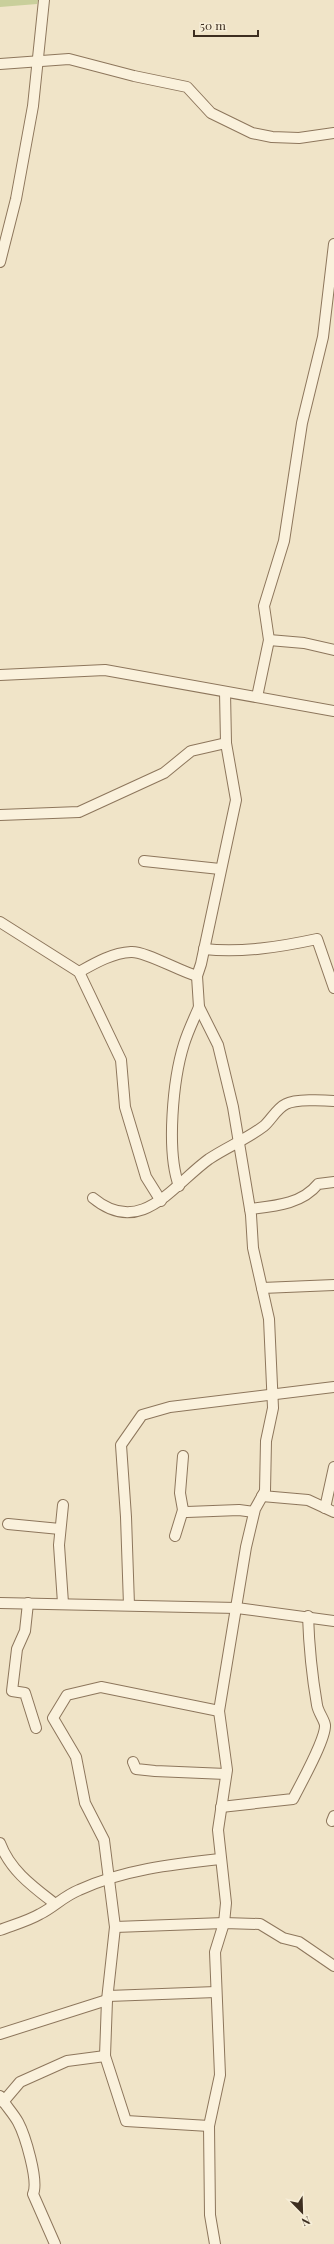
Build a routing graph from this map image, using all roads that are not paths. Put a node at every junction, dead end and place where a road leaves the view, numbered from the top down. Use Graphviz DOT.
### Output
graph roads {
  1 [pos="44,0"];
  2 [pos="38,61"];
  3 [pos="0,64"];
  4 [pos="334,133"];
  5 [pos="334,244"];
  6 [pos="0,262"];
  7 [pos="269,640"];
  8 [pos="334,650"];
  9 [pos="0,675"];
  10 [pos="225,692"];
  11 [pos="257,697"];
  12 [pos="334,711"];
  13 [pos="226,743"];
  14 [pos="0,815"];
  15 [pos="144,861"];
  16 [pos="220,869"];
  17 [pos="0,922"];
  18 [pos="204,949"];
  19 [pos="79,972"];
  20 [pos="197,976"];
  21 [pos="334,988"];
  22 [pos="199,1007"];
  23 [pos="334,1101"];
  24 [pos="240,1141"];
  25 [pos="334,1182"];
  26 [pos="179,1186"];
  27 [pos="93,1198"];
  28 [pos="160,1201"];
  29 [pos="250,1209"];
  30 [pos="334,1285"];
  31 [pos="262,1288"];
  32 [pos="334,1387"];
  33 [pos="272,1394"];
  34 [pos="183,1456"];
  35 [pos="334,1467"];
  36 [pos="262,1496"];
  37 [pos="63,1505"];
  38 [pos="183,1510"];
  39 [pos="329,1510"];
  40 [pos="254,1512"];
  41 [pos="8,1524"];
  42 [pos="60,1529"];
  43 [pos="175,1536"];
  44 [pos="0,1603"];
  45 [pos="28,1603"];
  46 [pos="63,1603"];
  47 [pos="129,1605"];
  48 [pos="236,1608"];
  49 [pos="308,1616"];
  50 [pos="334,1621"];
  51 [pos="219,1711"];
  52 [pos="53,1718"];
  53 [pos="133,1762"];
  54 [pos="226,1774"];
  55 [pos="221,1807"];
  56 [pos="1,1847"];
  57 [pos="220,1859"];
  58 [pos="109,1879"];
  59 [pos="54,1903"];
  60 [pos="224,1923"];
  61 [pos="115,1927"];
  62 [pos="0,1930"];
  63 [pos="334,1966"];
  64 [pos="216,1992"];
  65 [pos="108,1998"];
  66 [pos="0,2034"];
  67 [pos="105,2056"];
  68 [pos="2,2099"];
  69 [pos="209,2126"];
  70 [pos="55,2244"];
  71 [pos="215,2244"];
  1 -- 2 [label="street"];
  2 -- 3 [label="street"];
  2 -- 4 [label="street"];
  2 -- 6 [label="street"];
  5 -- 7 [label="street"];
  7 -- 8 [label="street"];
  7 -- 11 [label="street"];
  9 -- 10 [label="street"];
  10 -- 11 [label="street"];
  10 -- 13 [label="street"];
  11 -- 12 [label="street"];
  13 -- 14 [label="street"];
  13 -- 16 [label="street"];
  15 -- 16 [label="street"];
  16 -- 18 [label="street"];
  17 -- 19 [label="street"];
  18 -- 20 [label="street"];
  18 -- 21 [label="street"];
  19 -- 20 [label="street"];
  19 -- 28 [label="street"];
  20 -- 22 [label="street"];
  22 -- 24 [label="street"];
  22 -- 26 [label="street"];
  23 -- 24 [label="street"];
  24 -- 26 [label="street"];
  24 -- 29 [label="street"];
  25 -- 29 [label="street"];
  26 -- 28 [label="street"];
  27 -- 28 [label="street"];
  29 -- 31 [label="street"];
  30 -- 31 [label="street"];
  31 -- 33 [label="street"];
  32 -- 33 [label="street"];
  33 -- 36 [label="street"];
  33 -- 47 [label="street"];
  34 -- 38 [label="street"];
  35 -- 39 [label="street"];
  36 -- 39 [label="street"];
  36 -- 40 [label="street"];
  37 -- 42 [label="street"];
  38 -- 40 [label="street"];
  38 -- 43 [label="street"];
  40 -- 48 [label="street"];
  41 -- 42 [label="street"];
  42 -- 46 [label="street"];
  44 -- 45 [label="street"];
  45 -- 46 [label="street"];
  45 -- 52 [label="street"];
  46 -- 47 [label="street"];
  47 -- 48 [label="street"];
  48 -- 49 [label="street"];
  48 -- 51 [label="street"];
  49 -- 50 [label="street"];
  49 -- 55 [label="street"];
  51 -- 52 [label="street"];
  51 -- 54 [label="street"];
  52 -- 58 [label="street"];
  53 -- 54 [label="street"];
  54 -- 55 [label="street"];
  55 -- 57 [label="street"];
  56 -- 59 [label="street"];
  57 -- 58 [label="street"];
  57 -- 60 [label="street"];
  58 -- 59 [label="street"];
  58 -- 61 [label="street"];
  59 -- 62 [label="street"];
  60 -- 61 [label="street"];
  60 -- 63 [label="street"];
  60 -- 64 [label="street"];
  61 -- 65 [label="street"];
  64 -- 65 [label="street"];
  64 -- 69 [label="street"];
  65 -- 66 [label="street"];
  65 -- 67 [label="street"];
  67 -- 68 [label="street"];
  67 -- 69 [label="street"];
  68 -- 70 [label="street"];
  69 -- 71 [label="street"];
}
